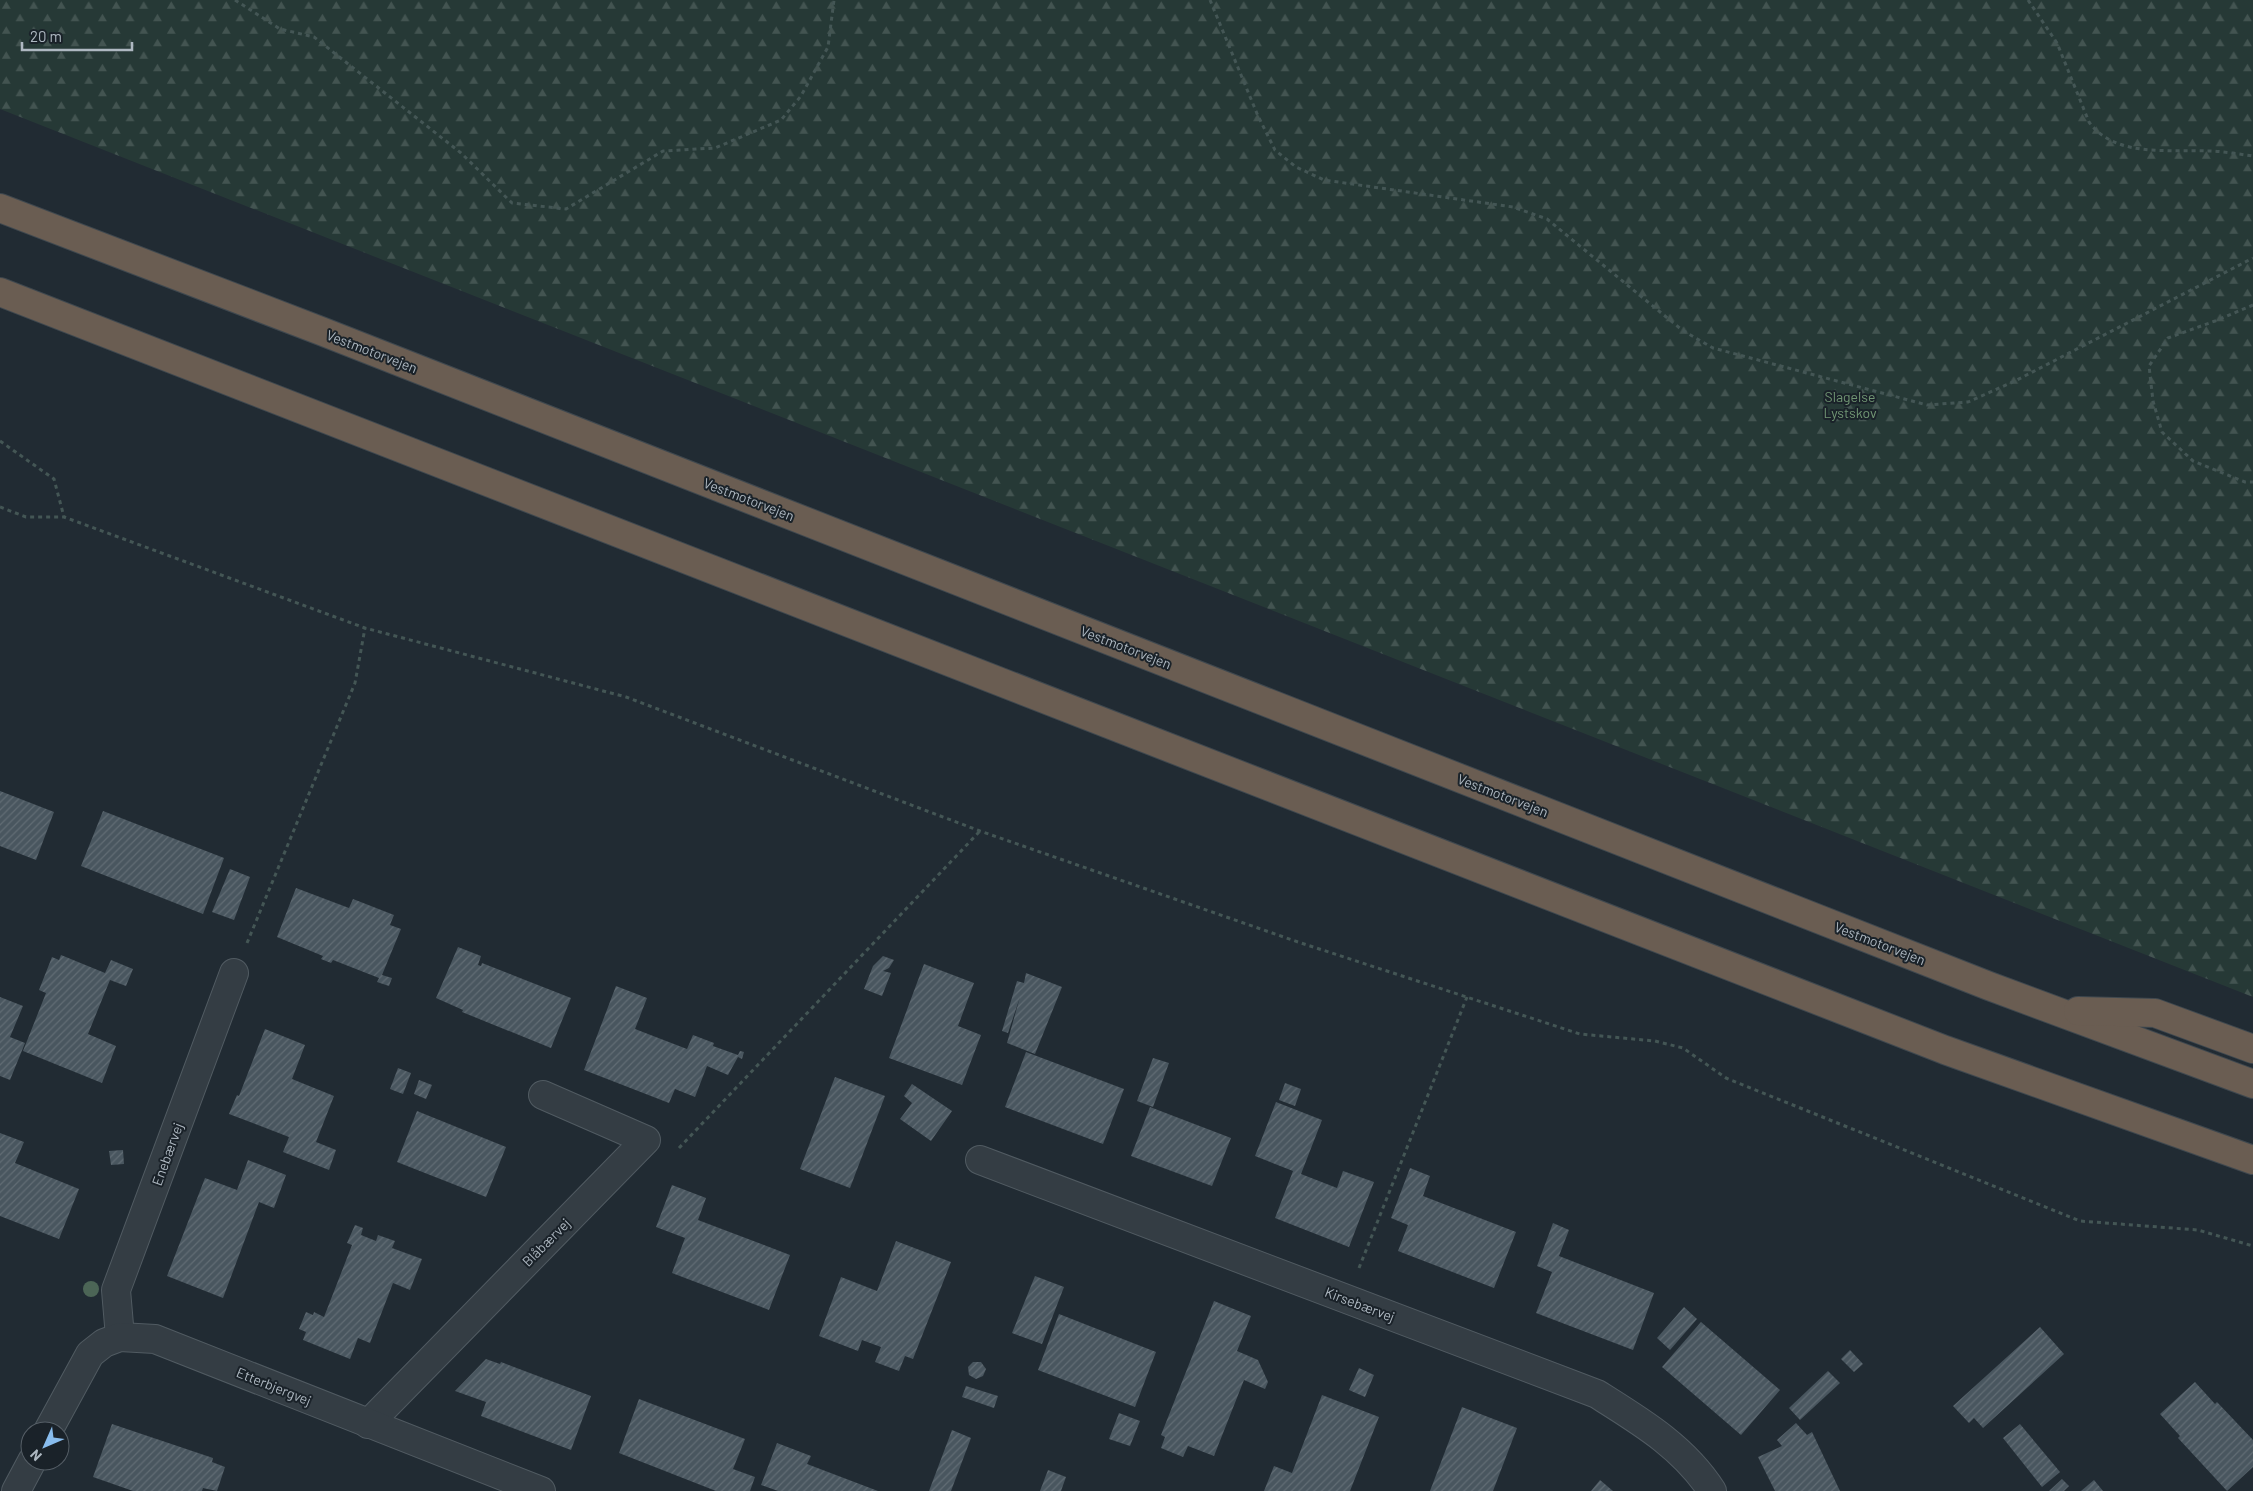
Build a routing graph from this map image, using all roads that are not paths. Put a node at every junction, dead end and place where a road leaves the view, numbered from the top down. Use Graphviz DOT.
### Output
graph roads {
  1 [pos="0,208"];
  2 [pos="0,292"];
  3 [pos="234,973"];
  4 [pos="2058,1010"];
  5 [pos="2253,1048"];
  6 [pos="2253,1084"];
  7 [pos="543,1095"];
  8 [pos="980,1160"];
  9 [pos="2253,1160"];
  10 [pos="120,1337"];
  11 [pos="53,1421"];
  12 [pos="368,1424"];
  13 [pos="27,1471"];
  14 [pos="16,1491"];
  15 [pos="541,1491"];
  16 [pos="1712,1491"];
  1 -- 4 [label="highway, Vestmotorvejen"];
  2 -- 9 [label="highway"];
  3 -- 10 [label="street, Enebærvej"];
  4 -- 5 [label="highway"];
  4 -- 6 [label="highway, Vestmotorvejen"];
  7 -- 12 [label="street, Blåbærvej"];
  8 -- 16 [label="street, Kirsebærvej"];
  10 -- 11 [label="street, Etterbjergvej"];
  10 -- 12 [label="street, Etterbjergvej"];
  12 -- 15 [label="street, Etterbjergvej"];
  13 -- 14 [label="street"];
}
